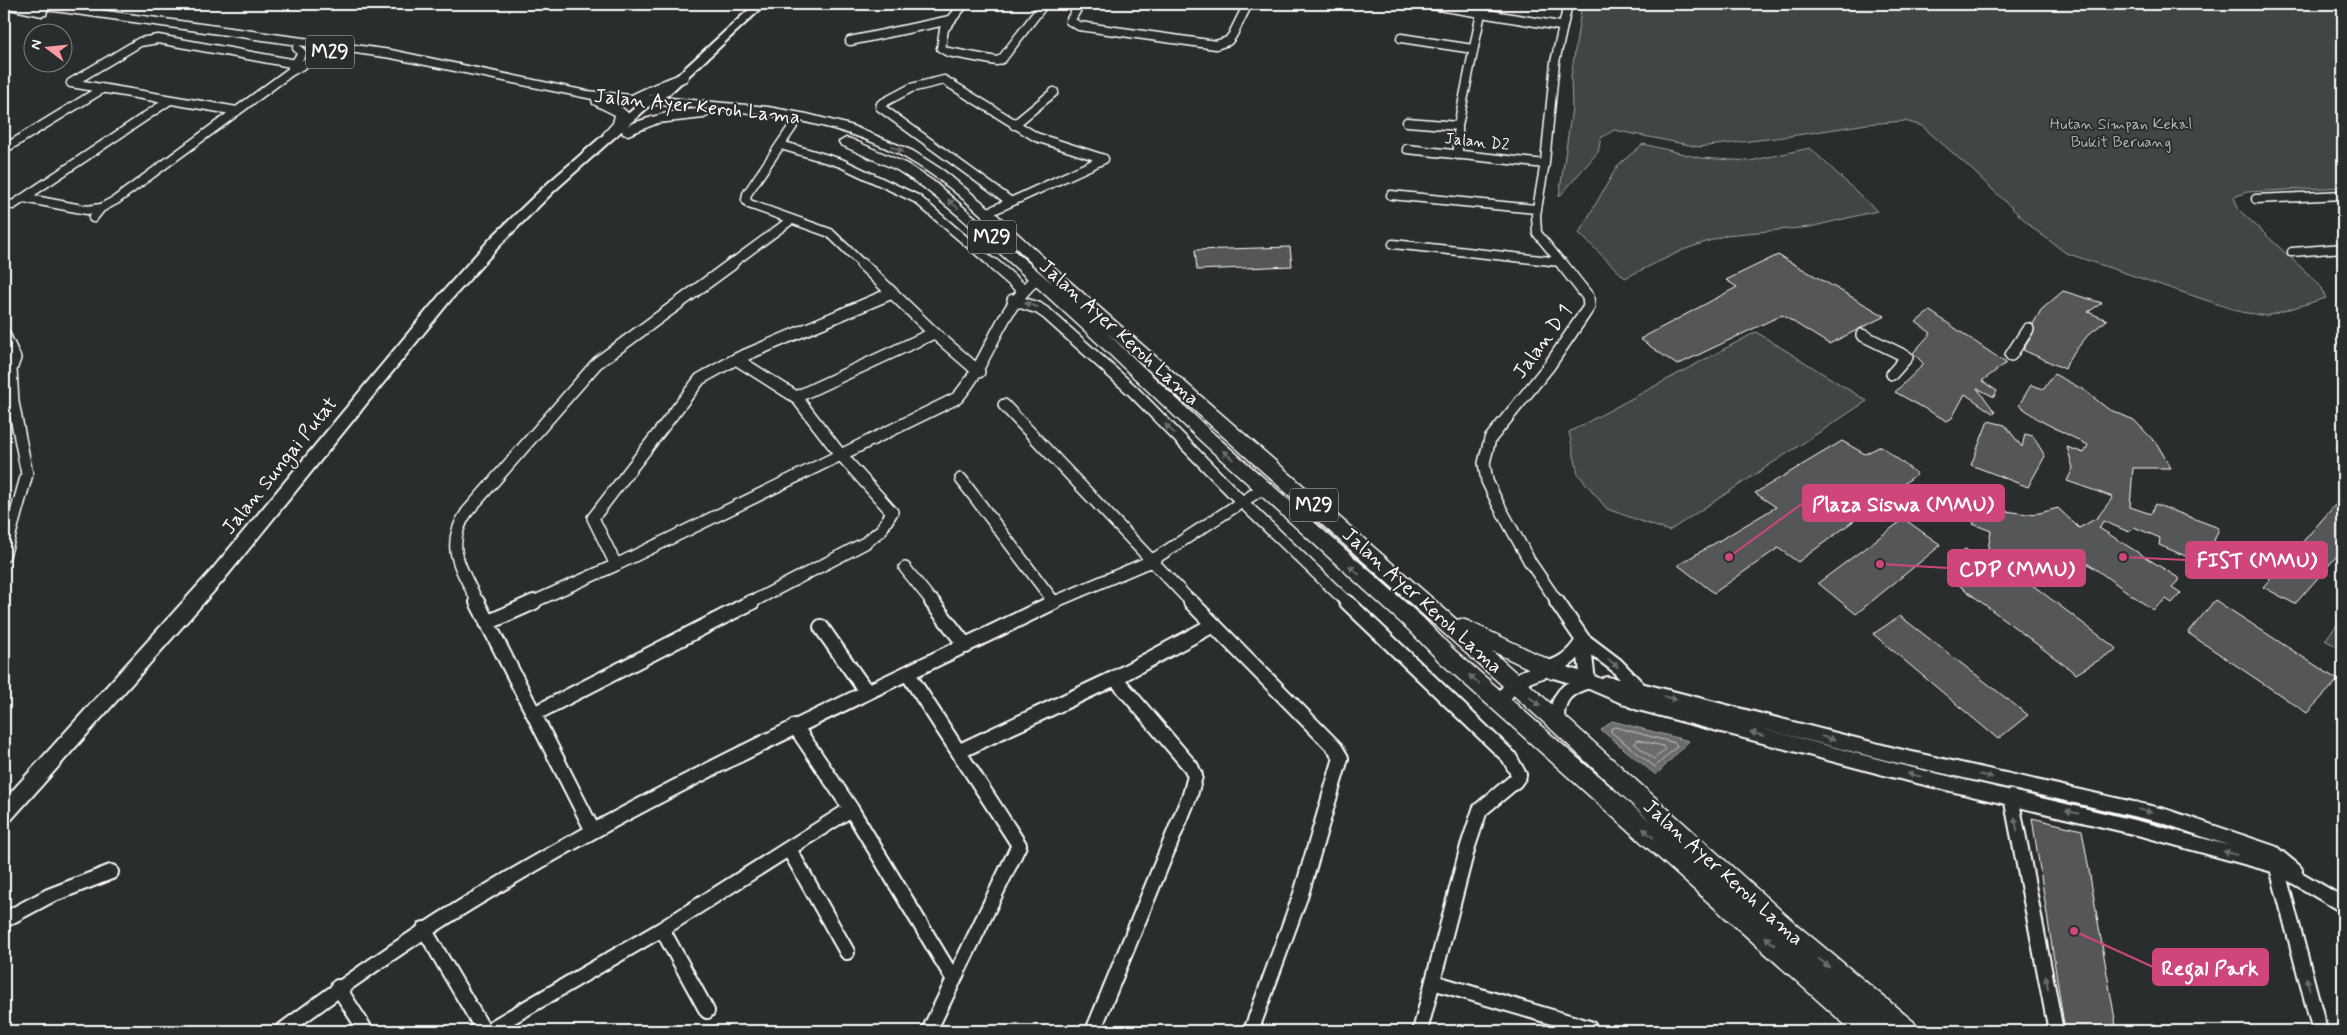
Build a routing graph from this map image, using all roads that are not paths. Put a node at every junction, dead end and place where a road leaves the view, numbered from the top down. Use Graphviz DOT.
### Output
graph roads {
  1 [pos="4,4"];
  2 [pos="30,4"];
  3 [pos="761,4"];
  4 [pos="964,4"];
  5 [pos="1044,4"];
  6 [pos="1080,4"];
  7 [pos="1248,4"];
  8 [pos="1426,4"];
  9 [pos="1568,4"];
  10 [pos="1481,13"];
  11 [pos="950,20"];
  12 [pos="1560,26"];
  13 [pos="1401,38"];
  14 [pos="850,41"];
  15 [pos="297,48"];
  16 [pos="1473,49"];
  17 [pos="332,52"];
  18 [pos="299,64"];
  19 [pos="683,76"];
  20 [pos="102,89"];
  21 [pos="1054,92"];
  22 [pos="601,99"];
  23 [pos="170,100"];
  24 [pos="655,102"];
  25 [pos="706,109"];
  26 [pos="237,110"];
  27 [pos="1407,122"];
  28 [pos="1014,125"];
  29 [pos="793,126"];
  30 [pos="1458,126"];
  31 [pos="628,131"];
  32 [pos="610,134"];
  33 [pos="781,145"];
  34 [pos="4,149"];
  35 [pos="1407,149"];
  36 [pos="594,150"];
  37 [pos="1458,154"];
  38 [pos="1545,164"];
  39 [pos="1056,182"];
  40 [pos="1065,188"];
  41 [pos="1391,195"];
  42 [pos="2343,195"];
  43 [pos="24,198"];
  44 [pos="2256,199"];
  45 [pos="1011,202"];
  46 [pos="4,203"];
  47 [pos="101,208"];
  48 [pos="1535,209"];
  49 [pos="986,213"];
  50 [pos="93,218"];
  51 [pos="791,220"];
  52 [pos="1393,244"];
  53 [pos="2343,248"];
  54 [pos="2292,252"];
  55 [pos="1560,262"];
  56 [pos="1036,279"];
  57 [pos="1022,288"];
  58 [pos="892,294"];
  59 [pos="1013,300"];
  60 [pos="2028,328"];
  61 [pos="934,333"];
  62 [pos="4,334"];
  63 [pos="1862,335"];
  64 [pos="2011,355"];
  65 [pos="736,359"];
  66 [pos="979,372"];
  67 [pos="1892,374"];
  68 [pos="796,397"];
  69 [pos="1004,405"];
  70 [pos="1234,436"];
  71 [pos="840,454"];
  72 [pos="960,479"];
  73 [pos="1265,487"];
  74 [pos="1241,501"];
  75 [pos="1336,524"];
  76 [pos="4,556"];
  77 [pos="1151,561"];
  78 [pos="616,565"];
  79 [pos="905,568"];
  80 [pos="1054,602"];
  81 [pos="1441,618"];
  82 [pos="487,623"];
  83 [pos="1213,625"];
  84 [pos="821,627"];
  85 [pos="1584,640"];
  86 [pos="966,646"];
  87 [pos="1551,670"];
  88 [pos="908,674"];
  89 [pos="1115,678"];
  90 [pos="1512,682"];
  91 [pos="1588,682"];
  92 [pos="1640,690"];
  93 [pos="866,691"];
  94 [pos="1507,708"];
  95 [pos="534,714"];
  96 [pos="1557,720"];
  97 [pos="795,726"];
  98 [pos="960,751"];
  99 [pos="2011,797"];
  100 [pos="851,809"];
  101 [pos="4,814"];
  102 [pos="593,831"];
  103 [pos="789,849"];
  104 [pos="2275,859"];
  105 [pos="111,872"];
  106 [pos="2343,905"];
  107 [pos="4,920"];
  108 [pos="424,929"];
  109 [pos="662,930"];
  110 [pos="847,952"];
  111 [pos="954,980"];
  112 [pos="1433,982"];
  113 [pos="338,987"];
  114 [pos="707,1011"];
  115 [pos="1589,1028"];
  116 [pos="282,1031"];
  117 [pos="366,1031"];
  118 [pos="486,1031"];
  119 [pos="929,1031"];
  120 [pos="1093,1031"];
  121 [pos="1251,1031"];
  122 [pos="1420,1031"];
  123 [pos="1872,1031"];
  124 [pos="1905,1031"];
  125 [pos="2056,1031"];
  126 [pos="2320,1031"];
  1 -- 15 [label="main road, Jalan Ayer Keroh Lama / M29"];
  2 -- 22 [label="main road, Jalan Ayer Keroh Lama / M29"];
  3 -- 19 [label="main road"];
  4 -- 11 [label="street"];
  5 -- 11 [label="street"];
  6 -- 7 [label="street"];
  8 -- 10 [label="street"];
  9 -- 12 [label="street, Jalan D 1"];
  10 -- 12 [label="street"];
  10 -- 16 [label="street"];
  11 -- 14 [label="street"];
  12 -- 38 [label="street, Jalan D 1"];
  13 -- 16 [label="street"];
  15 -- 17 [label="main road, Jalan Ayer Keroh Lama / M29"];
  15 -- 18 [label="street"];
  16 -- 30 [label="street"];
  17 -- 18 [label="street"];
  17 -- 22 [label="main road, Jalan Ayer Keroh Lama / M29"];
  18 -- 20 [label="street"];
  18 -- 26 [label="street"];
  19 -- 22 [label="main road"];
  19 -- 24 [label="main road"];
  19 -- 25 [label="main road"];
  20 -- 23 [label="street"];
  20 -- 34 [label="street"];
  21 -- 28 [label="street"];
  22 -- 24 [label="main road, Jalan Ayer Keroh Lama / M29"];
  22 -- 32 [label="main road"];
  23 -- 26 [label="street"];
  23 -- 43 [label="street"];
  24 -- 25 [label="main road, Jalan Ayer Keroh Lama / M29"];
  24 -- 31 [label="main road, Jalan Sungai Putat"];
  24 -- 32 [label="main road, Jalan Sungai Putat"];
  25 -- 29 [label="main road, Jalan Ayer Keroh Lama / M29"];
  25 -- 31 [label="main road"];
  25 -- 49 [label="main road, Jalan Ayer Keroh Lama / M29, one-way"];
  26 -- 47 [label="street"];
  27 -- 30 [label="street"];
  28 -- 39 [label="street"];
  28 -- 45 [label="street"];
  29 -- 33 [label="street"];
  56 -- 29 [label="main road, Jalan Ayer Keroh Lama / M29, one-way"];
  30 -- 37 [label="street"];
  31 -- 36 [label="main road, Jalan Sungai Putat"];
  32 -- 36 [label="main road, Jalan Sungai Putat"];
  33 -- 51 [label="street"];
  33 -- 57 [label="street"];
  35 -- 37 [label="street, Jalan D2"];
  36 -- 101 [label="main road, Jalan Sungai Putat"];
  37 -- 38 [label="street, Jalan D2"];
  38 -- 48 [label="street, Jalan D 1"];
  39 -- 40 [label="street"];
  39 -- 45 [label="street"];
  41 -- 48 [label="street"];
  42 -- 44 [label="street"];
  43 -- 46 [label="street"];
  43 -- 47 [label="street"];
  45 -- 49 [label="street"];
  47 -- 50 [label="street"];
  48 -- 55 [label="street, Jalan D 1"];
  49 -- 70 [label="main road, Jalan Ayer Keroh Lama / M29"];
  51 -- 58 [label="street"];
  51 -- 82 [label="street"];
  52 -- 55 [label="street"];
  53 -- 54 [label="street"];
  55 -- 85 [label="street, Jalan D 1"];
  56 -- 57 [label="street"];
  73 -- 56 [label="main road, Jalan Ayer Keroh Lama / M29, one-way"];
  57 -- 59 [label="street"];
  58 -- 61 [label="street"];
  58 -- 65 [label="street"];
  59 -- 66 [label="street"];
  74 -- 59 [label="street, one-way"];
  60 -- 64 [label="street"];
  61 -- 66 [label="street"];
  61 -- 68 [label="street"];
  62 -- 76 [label="street"];
  63 -- 67 [label="street"];
  65 -- 68 [label="street"];
  65 -- 78 [label="street"];
  66 -- 71 [label="street"];
  68 -- 71 [label="street"];
  69 -- 77 [label="street"];
  70 -- 73 [label="main road"];
  70 -- 75 [label="main road, Jalan Ayer Keroh Lama / M29"];
  71 -- 78 [label="street"];
  71 -- 95 [label="street"];
  72 -- 80 [label="street"];
  73 -- 74 [label="street"];
  73 -- 75 [label="main road"];
  94 -- 73 [label="main road, Jalan Ayer Keroh Lama / M29, one-way"];
  74 -- 77 [label="street"];
  74 -- 112 [label="street"];
  75 -- 81 [label="main road, Jalan Ayer Keroh Lama / M29"];
  77 -- 80 [label="street"];
  77 -- 83 [label="street"];
  78 -- 82 [label="street"];
  79 -- 86 [label="street"];
  80 -- 86 [label="street"];
  81 -- 87 [label="main road"];
  81 -- 90 [label="main road, Jalan Ayer Keroh Lama / M29"];
  82 -- 95 [label="street"];
  83 -- 89 [label="street"];
  83 -- 121 [label="street"];
  84 -- 93 [label="street"];
  85 -- 87 [label="street"];
  85 -- 91 [label="street, Jalan D 1"];
  85 -- 92 [label="street, one-way"];
  86 -- 88 [label="street"];
  87 -- 90 [label="street"];
  87 -- 91 [label="street"];
  88 -- 93 [label="street"];
  88 -- 98 [label="street"];
  89 -- 98 [label="street"];
  89 -- 120 [label="street"];
  90 -- 94 [label="street"];
  90 -- 96 [label="main road, Jalan Ayer Keroh Lama / M29, one-way"];
  91 -- 92 [label="street"];
  91 -- 96 [label="street"];
  99 -- 91 [label="street, one-way"];
  92 -- 104 [label="street, one-way"];
  93 -- 97 [label="street"];
  123 -- 94 [label="main road, Jalan Ayer Keroh Lama / M29, one-way"];
  95 -- 102 [label="street"];
  96 -- 124 [label="main road, Jalan Ayer Keroh Lama / M29, one-way"];
  97 -- 100 [label="street"];
  97 -- 102 [label="street"];
  98 -- 111 [label="street"];
  104 -- 99 [label="street, one-way"];
  125 -- 99 [label="street, one-way"];
  100 -- 103 [label="street"];
  100 -- 111 [label="street"];
  102 -- 108 [label="street"];
  103 -- 109 [label="street"];
  103 -- 110 [label="street"];
  104 -- 106 [label="street"];
  126 -- 104 [label="street, one-way"];
  105 -- 107 [label="street"];
  108 -- 113 [label="street"];
  108 -- 118 [label="street"];
  109 -- 114 [label="street"];
  109 -- 118 [label="street"];
  111 -- 119 [label="street"];
  112 -- 115 [label="street"];
  112 -- 122 [label="street"];
  113 -- 116 [label="street"];
  113 -- 117 [label="street"];
}
